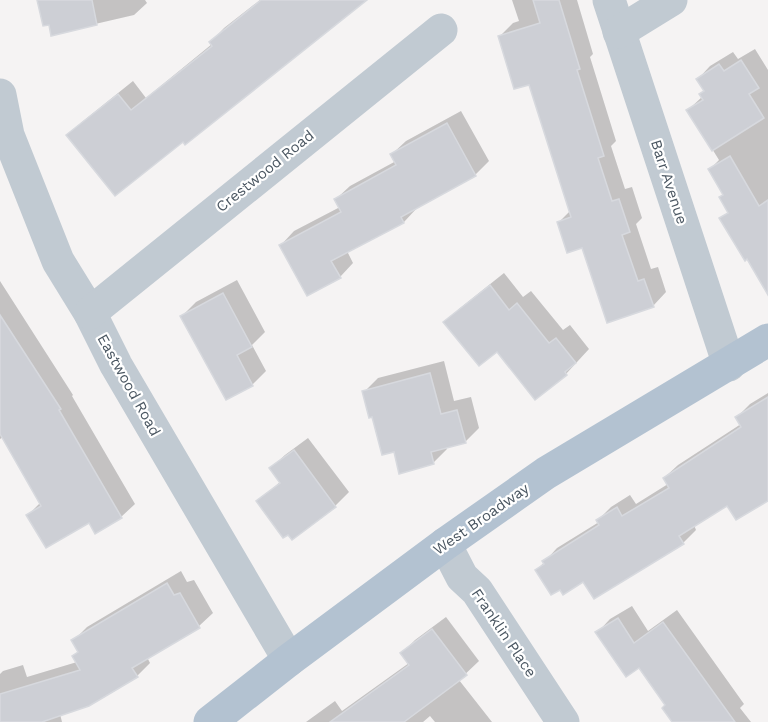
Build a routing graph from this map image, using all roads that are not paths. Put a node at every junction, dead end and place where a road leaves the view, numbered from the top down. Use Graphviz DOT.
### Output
graph roads {
  1 [pos="609,0"];
  2 [pos="671,0"];
  3 [pos="441,30"];
  4 [pos="619,32"];
  5 [pos="0,95"];
  6 [pos="90,313"];
  7 [pos="768,340"];
  8 [pos="729,365"];
  9 [pos="445,544"];
  10 [pos="289,660"];
  11 [pos="210,722"];
  12 [pos="563,722"];
  1 -- 4 [label="street, Barr Avenue"];
  2 -- 4 [label="street"];
  3 -- 6 [label="street, Crestwood Road"];
  4 -- 8 [label="street, Barr Avenue"];
  5 -- 6 [label="street, Eastwood Road"];
  6 -- 10 [label="street, Eastwood Road"];
  7 -- 8 [label="main road, West Broadway"];
  8 -- 9 [label="main road, West Broadway"];
  9 -- 10 [label="main road, West Broadway"];
  9 -- 12 [label="street, Franklin Place"];
  10 -- 11 [label="main road, West Broadway"];
}
